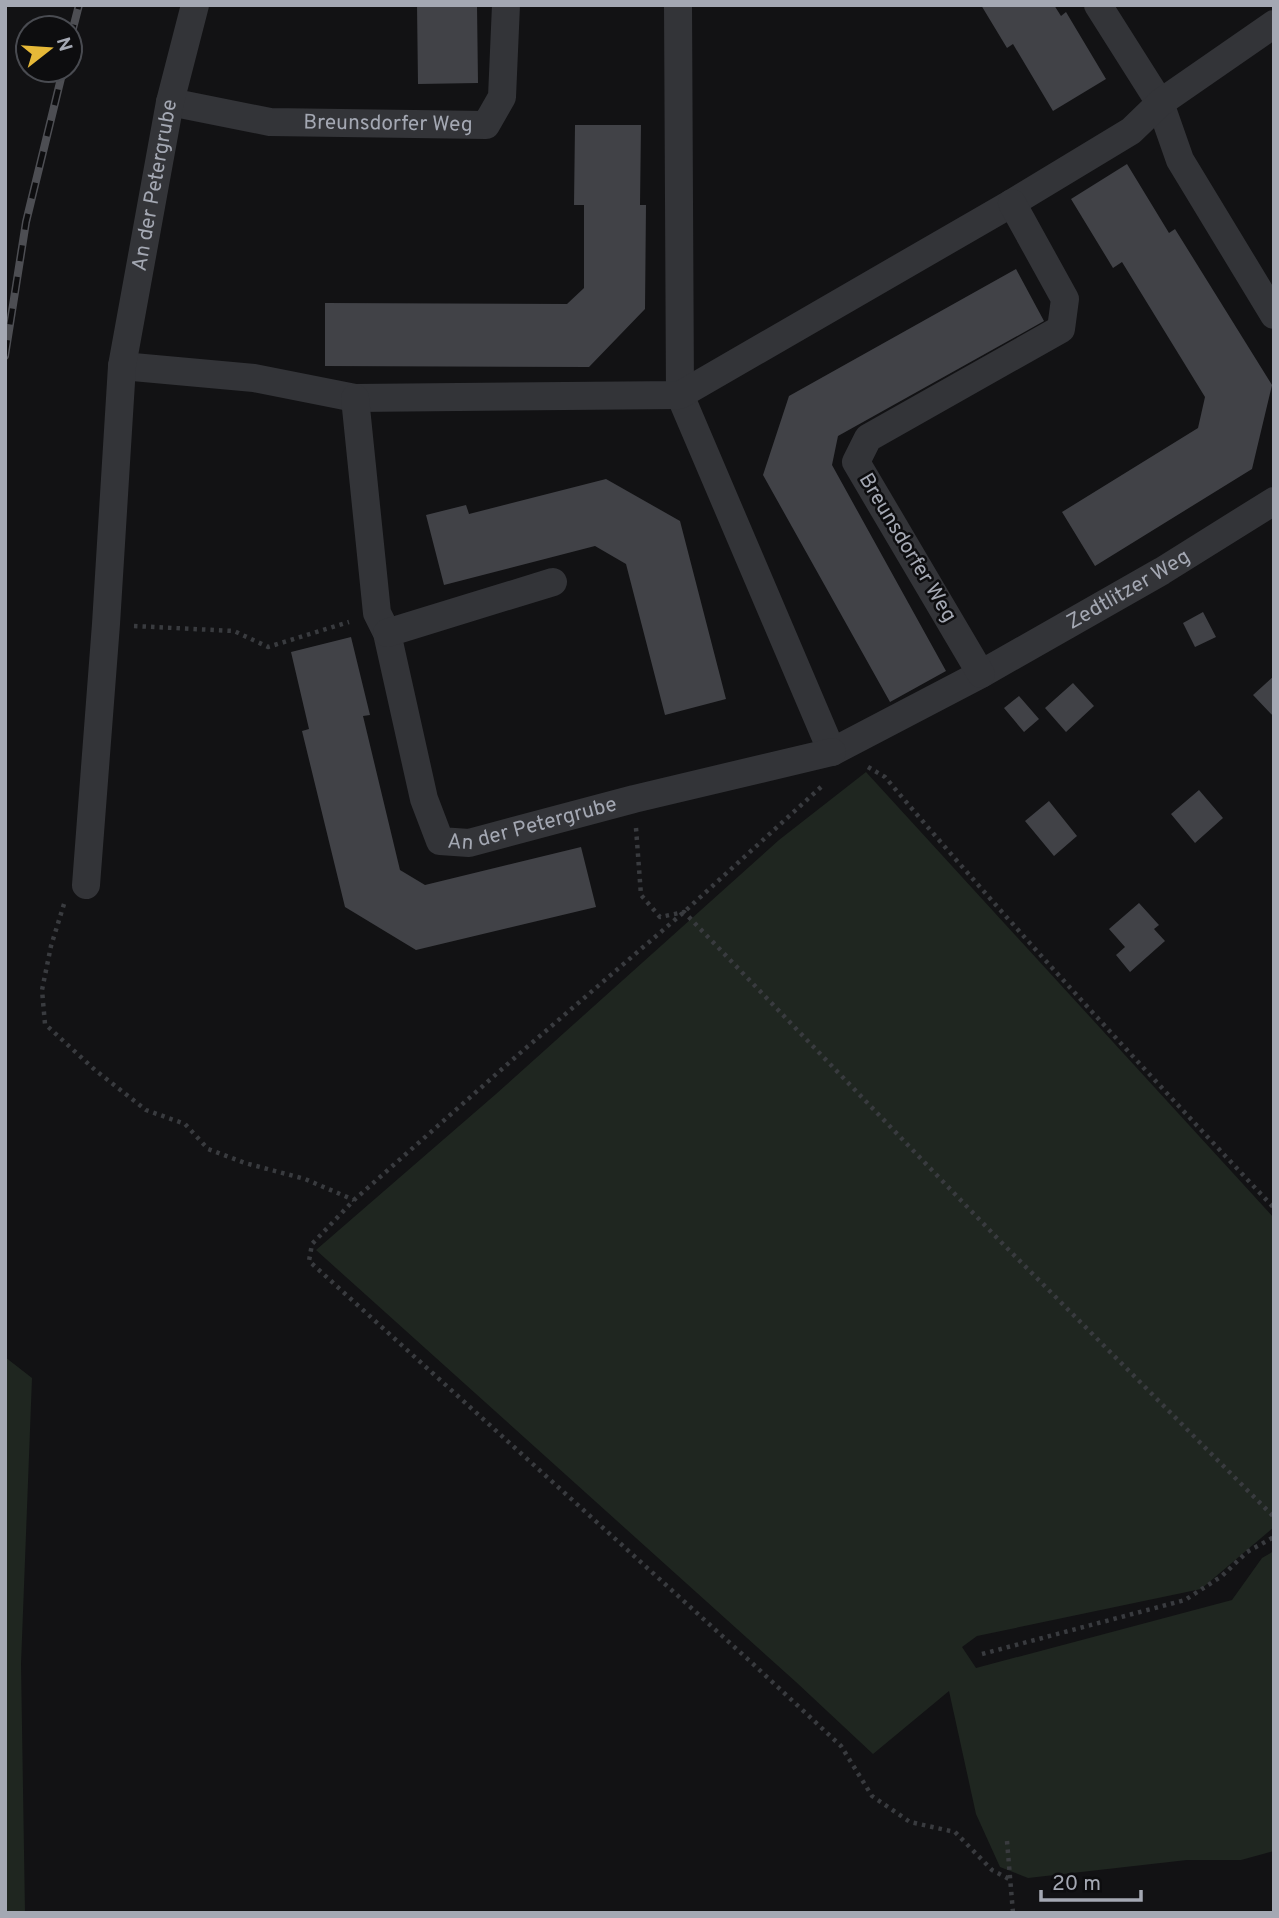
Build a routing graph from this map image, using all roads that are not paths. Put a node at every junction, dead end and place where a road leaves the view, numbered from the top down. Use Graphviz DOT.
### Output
graph roads {
  1 [pos="195,5"];
  2 [pos="506,5"];
  3 [pos="678,5"];
  4 [pos="1098,5"];
  5 [pos="1274,24"];
  6 [pos="170,102"];
  7 [pos="1160,103"];
  8 [pos="1012,203"];
  9 [pos="1274,315"];
  10 [pos="122,366"];
  11 [pos="680,395"];
  12 [pos="355,398"];
  13 [pos="1274,501"];
  14 [pos="553,582"];
  15 [pos="382,623"];
  16 [pos="981,674"];
  17 [pos="840,747"];
  18 [pos="86,885"];
  1 -- 6 [label="street, An der Petergrube"];
  2 -- 6 [label="street, Breunsdorfer Weg"];
  3 -- 11 [label="street"];
  4 -- 7 [label="street"];
  5 -- 7 [label="street"];
  6 -- 10 [label="street, An der Petergrube"];
  7 -- 8 [label="street"];
  7 -- 9 [label="street"];
  8 -- 11 [label="street"];
  8 -- 16 [label="street, Breunsdorfer Weg"];
  10 -- 12 [label="street"];
  10 -- 18 [label="street, An der Petergrube"];
  11 -- 12 [label="street"];
  11 -- 17 [label="street"];
  12 -- 15 [label="street, An der Petergrube"];
  13 -- 16 [label="street, Zedtlitzer Weg"];
  14 -- 15 [label="street"];
  15 -- 17 [label="street, An der Petergrube"];
  16 -- 17 [label="street"];
}
